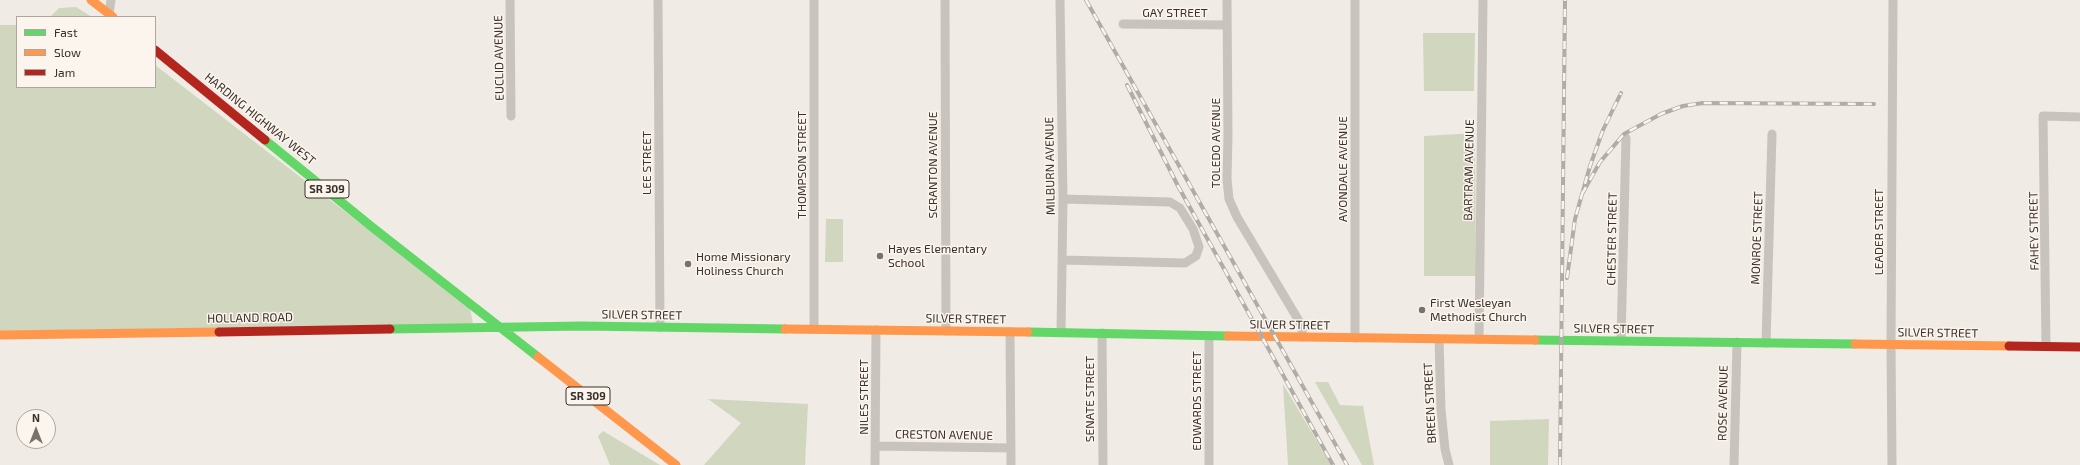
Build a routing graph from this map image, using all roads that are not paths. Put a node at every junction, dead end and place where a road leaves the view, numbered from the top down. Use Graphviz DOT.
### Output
graph roads {
  1 [pos="91,0"];
  2 [pos="111,0"];
  3 [pos="510,0"];
  4 [pos="658,0"];
  5 [pos="814,0"];
  6 [pos="945,0"];
  7 [pos="1060,0"];
  8 [pos="1227,0"];
  9 [pos="1355,0"];
  10 [pos="1483,0"];
  11 [pos="1892,0"];
  12 [pos="111,15"];
  13 [pos="1123,24"];
  14 [pos="1227,25"];
  15 [pos="156,51"];
  16 [pos="511,116"];
  17 [pos="2080,118"];
  18 [pos="1772,134"];
  19 [pos="1626,138"];
  20 [pos="1063,198"];
  21 [pos="1062,260"];
  22 [pos="500,327"];
  23 [pos="660,327"];
  24 [pos="814,329"];
  25 [pos="876,330"];
  26 [pos="946,331"];
  27 [pos="1010,332"];
  28 [pos="1061,332"];
  29 [pos="1102,333"];
  30 [pos="0,335"];
  31 [pos="1209,336"];
  32 [pos="1302,338"];
  33 [pos="1355,338"];
  34 [pos="1439,339"];
  35 [pos="1479,339"];
  36 [pos="1621,341"];
  37 [pos="1737,342"];
  38 [pos="1766,343"];
  39 [pos="1891,344"];
  40 [pos="2046,346"];
  41 [pos="2080,347"];
  42 [pos="876,446"];
  43 [pos="1011,448"];
  44 [pos="676,465"];
  45 [pos="875,465"];
  46 [pos="1012,465"];
  47 [pos="1103,465"];
  48 [pos="1209,465"];
  49 [pos="1449,465"];
  50 [pos="1734,465"];
  51 [pos="1892,465"];
  1 -- 12 [label="street"];
  2 -- 12 [label="street"];
  3 -- 16 [label="street, EUCLID AVENUE"];
  4 -- 23 [label="street, LEE STREET"];
  5 -- 24 [label="street, THOMPSON STREET"];
  6 -- 26 [label="street, SCRANTON AVENUE"];
  7 -- 20 [label="street, MILBURN AVENUE"];
  8 -- 14 [label="street, TOLEDO AVENUE"];
  9 -- 33 [label="street, AVONDALE AVENUE"];
  10 -- 35 [label="street, BARTRAM AVENUE"];
  11 -- 39 [label="street, LEADER STREET"];
  13 -- 14 [label="street, GAY STREET"];
  14 -- 32 [label="street, TOLEDO AVENUE"];
  15 -- 22 [label="street, HARDING HIGHWAY WEST / SR 309"];
  17 -- 40 [label="street, FAHEY STREET"];
  18 -- 38 [label="street, MONROE STREET"];
  19 -- 36 [label="street, CHESTER STREET"];
  20 -- 21 [label="street, MILBURN AVENUE"];
  20 -- 21 [label="street"];
  21 -- 28 [label="street, MILBURN AVENUE"];
  22 -- 23 [label="street, SILVER STREET"];
  22 -- 30 [label="street, HOLLAND ROAD"];
  22 -- 44 [label="street, SR 309"];
  23 -- 24 [label="street, SILVER STREET"];
  24 -- 25 [label="street, SILVER STREET"];
  25 -- 26 [label="street, SILVER STREET"];
  25 -- 42 [label="street, NILES STREET"];
  26 -- 27 [label="street, SILVER STREET"];
  27 -- 28 [label="street, SILVER STREET"];
  27 -- 43 [label="street"];
  28 -- 29 [label="street, SILVER STREET"];
  29 -- 31 [label="street, SILVER STREET"];
  29 -- 47 [label="street, SENATE STREET"];
  31 -- 32 [label="street, SILVER STREET"];
  31 -- 48 [label="street, EDWARDS STREET"];
  32 -- 33 [label="street, SILVER STREET"];
  33 -- 34 [label="street, SILVER STREET"];
  34 -- 35 [label="street, SILVER STREET"];
  34 -- 49 [label="street, BREEN STREET"];
  35 -- 36 [label="street, SILVER STREET"];
  36 -- 37 [label="street, SILVER STREET"];
  37 -- 38 [label="street, SILVER STREET"];
  37 -- 50 [label="street, ROSE AVENUE"];
  38 -- 39 [label="street, SILVER STREET"];
  39 -- 40 [label="street, SILVER STREET"];
  39 -- 51 [label="street, LEADER STREET"];
  40 -- 41 [label="street, SILVER STREET"];
  42 -- 43 [label="street, CRESTON AVENUE"];
  42 -- 45 [label="street, NILES STREET"];
  43 -- 46 [label="street"];
}
